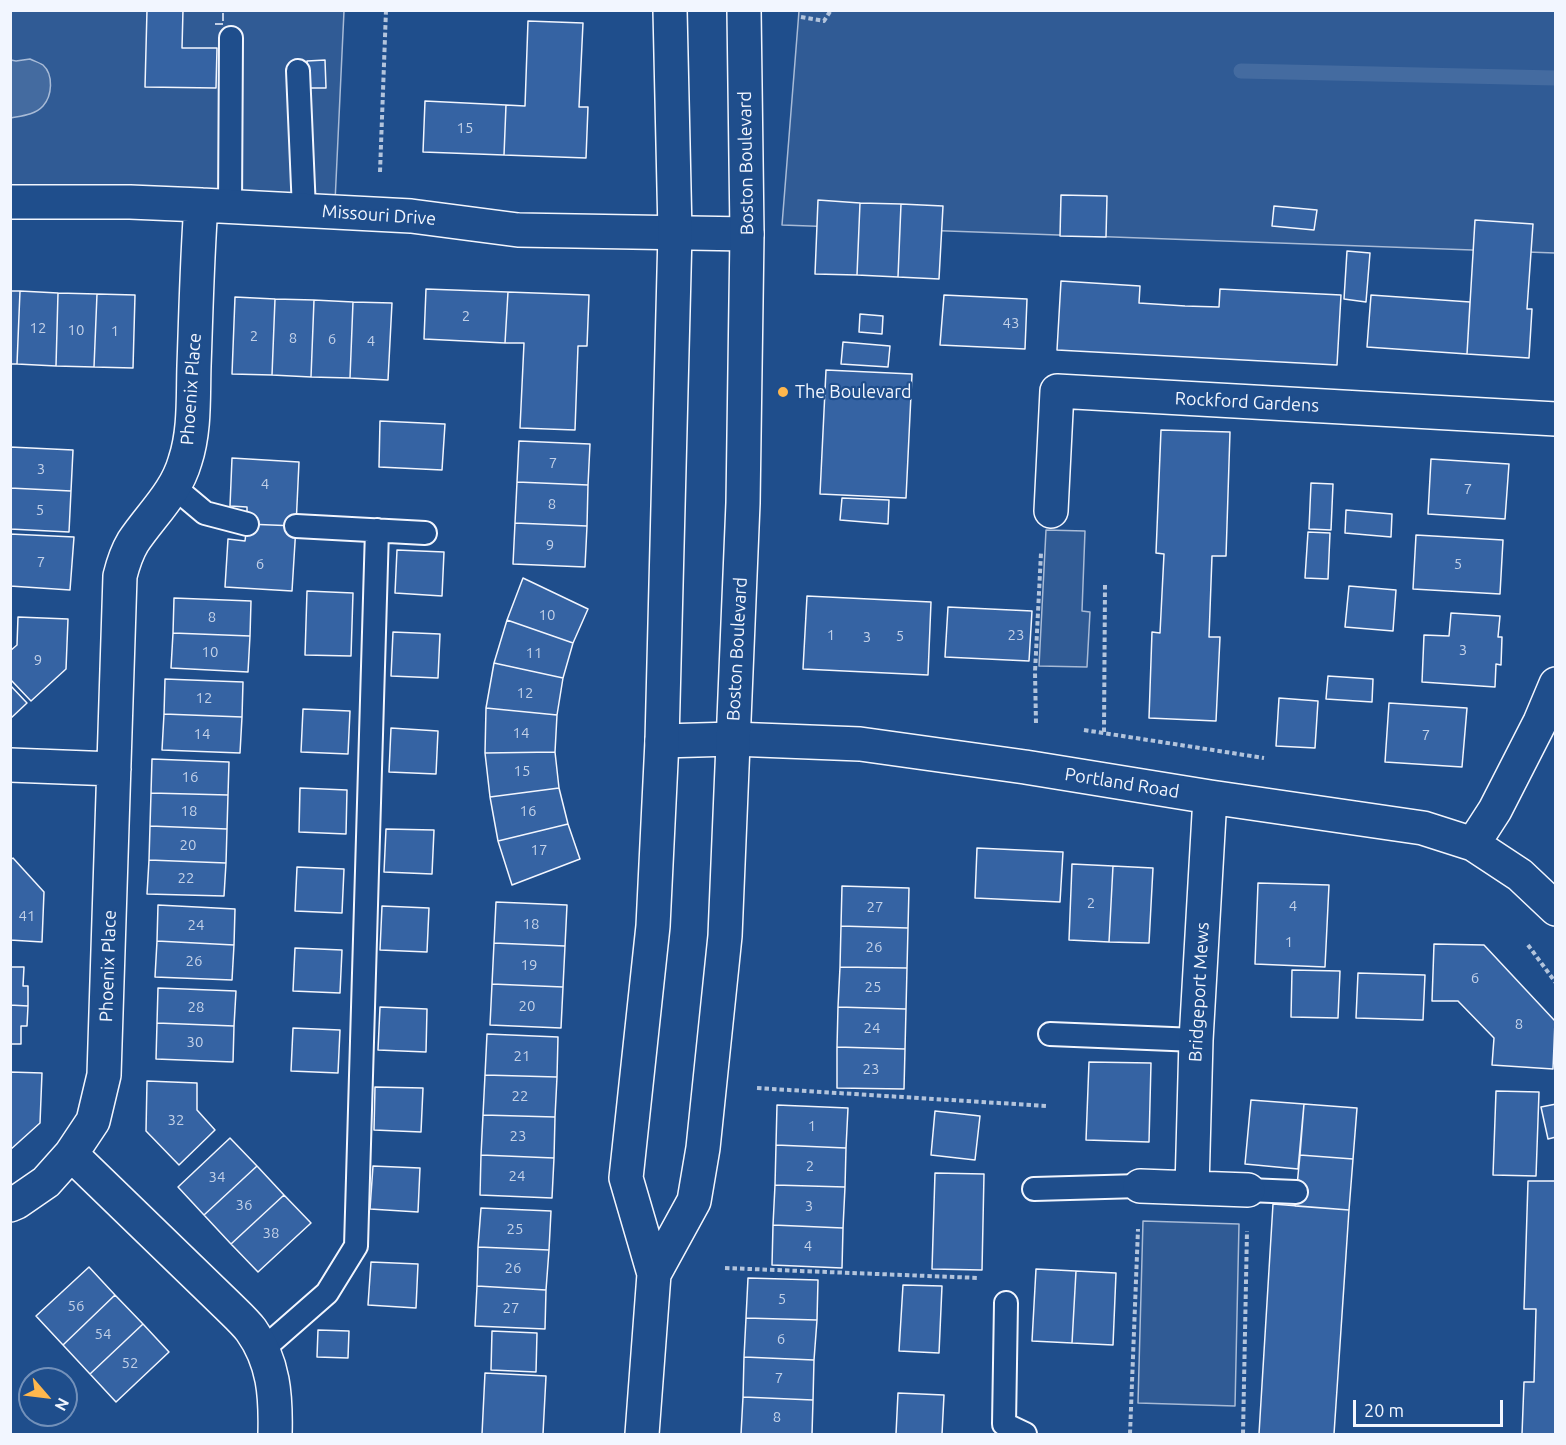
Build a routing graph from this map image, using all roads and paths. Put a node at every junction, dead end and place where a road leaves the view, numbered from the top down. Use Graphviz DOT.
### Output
graph roads {
  1 [pos="386,10"];
  2 [pos="670,10"];
  3 [pos="744,10"];
  4 [pos="831,10"];
  5 [pos="801,17"];
  6 [pos="231,38"];
  7 [pos="298,71"];
  8 [pos="10,202"];
  9 [pos="215,206"];
  10 [pos="304,210"];
  11 [pos="379,214"];
  12 [pos="675,233"];
  13 [pos="747,234"];
  14 [pos="1556,418"];
  15 [pos="174,487"];
  16 [pos="1051,511"];
  17 [pos="247,524"];
  18 [pos="296,526"];
  19 [pos="377,530"];
  20 [pos="425,533"];
  21 [pos="1105,584"];
  22 [pos="1556,684"];
  23 [pos="1035,723"];
  24 [pos="1104,732"];
  25 [pos="733,739"];
  26 [pos="662,741"];
  27 [pos="10,765"];
  28 [pos="114,769"];
  29 [pos="1210,797"];
  30 [pos="1473,844"];
  31 [pos="1556,909"];
  32 [pos="1523,940"];
  33 [pos="1556,983"];
  34 [pos="1050,1034"];
  35 [pos="1197,1040"];
  36 [pos="757,1088"];
  37 [pos="1047,1106"];
  38 [pos="71,1154"];
  39 [pos="1140,1186"];
  40 [pos="1192,1188"];
  41 [pos="1034,1189"];
  42 [pos="1248,1190"];
  43 [pos="1296,1192"];
  44 [pos="10,1205"];
  45 [pos="725,1268"];
  46 [pos="654,1274"];
  47 [pos="979,1278"];
  48 [pos="1006,1302"];
  49 [pos="262,1350"];
  50 [pos="275,1434"];
  51 [pos="642,1434"];
  52 [pos="1024,1434"];
  53 [pos="1130,1434"];
  54 [pos="1244,1434"];
  1 -- 11 [label="path"];
  2 -- 12 [label="street, Boston Boulevard"];
  3 -- 13 [label="street, Boston Boulevard"];
  4 -- 5 [label="path"];
  6 -- 9 [label="lane"];
  7 -- 10 [label="lane"];
  8 -- 9 [label="street, Missouri Drive"];
  9 -- 10 [label="street, Missouri Drive"];
  9 -- 15 [label="street, Phoenix Place"];
  10 -- 11 [label="street, Missouri Drive"];
  11 -- 12 [label="street, Missouri Drive"];
  12 -- 13 [label="street, Missouri Drive"];
  12 -- 26 [label="street, Boston Boulevard"];
  13 -- 25 [label="street, Boston Boulevard"];
  14 -- 16 [label="street, Rockford Gardens"];
  15 -- 17 [label="lane"];
  15 -- 28 [label="street, Phoenix Place"];
  16 -- 23 [label="path"];
  18 -- 19 [label="lane"];
  19 -- 20 [label="lane"];
  19 -- 49 [label="lane"];
  21 -- 24 [label="path"];
  22 -- 30 [label="street"];
  25 -- 26 [label="street, Portland Road"];
  25 -- 29 [label="street, Portland Road"];
  25 -- 46 [label="street, Boston Boulevard"];
  26 -- 46 [label="street, Boston Boulevard"];
  27 -- 28 [label="street"];
  28 -- 38 [label="street, Phoenix Place"];
  29 -- 30 [label="street, Portland Road"];
  29 -- 35 [label="street, Bridgeport Mews"];
  30 -- 31 [label="street, Portland Road"];
  32 -- 33 [label="path"];
  34 -- 35 [label="lane"];
  35 -- 40 [label="street, Bridgeport Mews"];
  36 -- 37 [label="path"];
  38 -- 44 [label="street, Phoenix Place"];
  38 -- 49 [label="street"];
  39 -- 40 [label="street"];
  39 -- 41 [label="lane"];
  39 -- 53 [label="path"];
  40 -- 42 [label="street"];
  42 -- 43 [label="lane"];
  42 -- 54 [label="path"];
  45 -- 47 [label="path"];
  46 -- 51 [label="street, Boston Boulevard"];
  48 -- 52 [label="lane"];
  49 -- 50 [label="street"];
}
